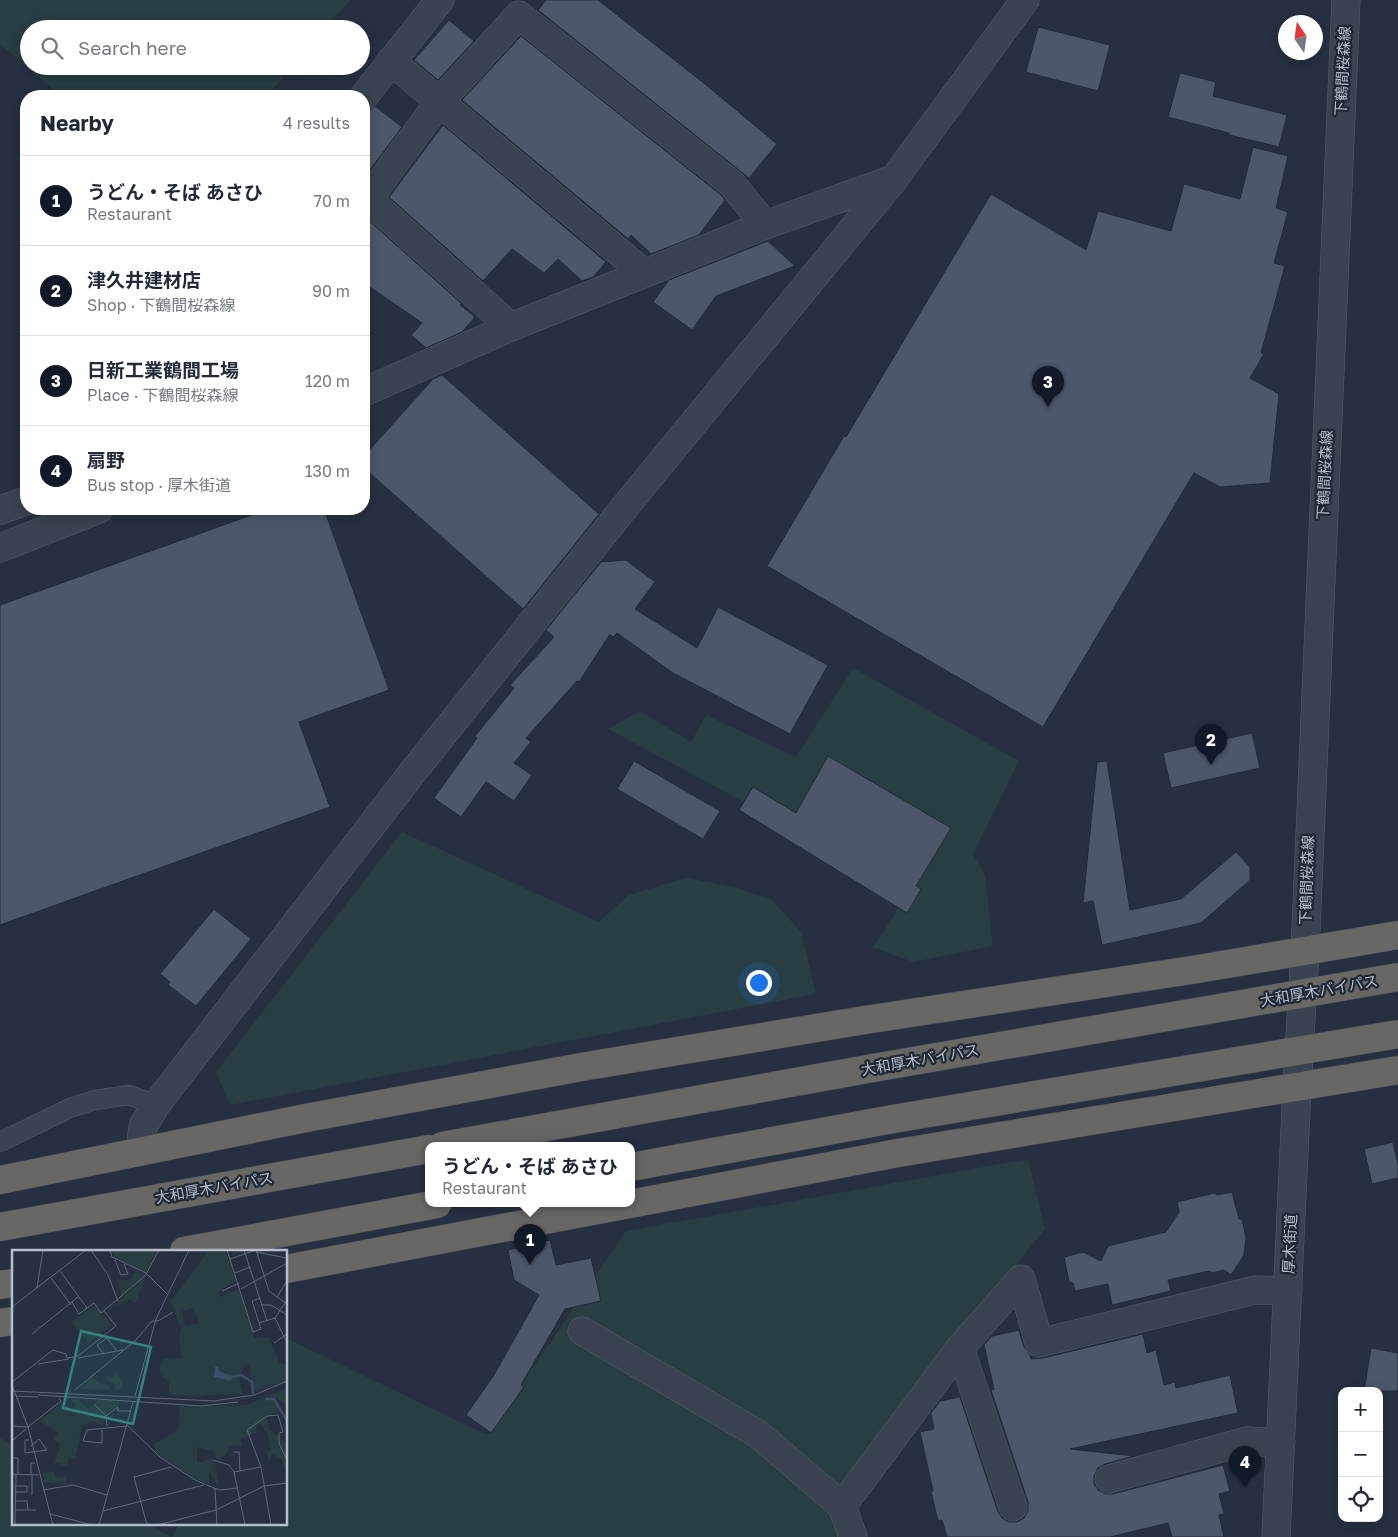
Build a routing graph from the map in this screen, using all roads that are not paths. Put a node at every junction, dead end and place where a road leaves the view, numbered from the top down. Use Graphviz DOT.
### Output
graph roads {
  1 [pos="440,0"];
  2 [pos="1026,0"];
  3 [pos="1346,0"];
  4 [pos="392,61"];
  5 [pos="369,90"];
  6 [pos="440,101"];
  7 [pos="894,179"];
  8 [pos="370,196"];
  9 [pos="370,201"];
  10 [pos="765,225"];
  11 [pos="644,273"];
  12 [pos="510,327"];
  13 [pos="370,389"];
  14 [pos="20,502"];
  15 [pos="0,510"];
  16 [pos="83,515"];
  17 [pos="0,548"];
  18 [pos="1398,936"];
  19 [pos="1305,951"];
  20 [pos="1398,977"];
  21 [pos="1398,1034"];
  22 [pos="1398,1070"];
  23 [pos="1297,1087"];
  24 [pos="156,1105"];
  25 [pos="0,1142"];
  26 [pos="464,1142"];
  27 [pos="425,1150"];
  28 [pos="140,1152"];
  29 [pos="635,1167"];
  30 [pos="0,1180"];
  31 [pos="635,1203"];
  32 [pos="425,1206"];
  33 [pos="616,1207"];
  34 [pos="0,1227"];
  35 [pos="189,1250"];
  36 [pos="288,1269"];
  37 [pos="1288,1291"];
  38 [pos="582,1331"];
  39 [pos="960,1348"];
  40 [pos="1280,1443"];
  41 [pos="1109,1479"];
  42 [pos="842,1506"];
  43 [pos="1013,1507"];
  44 [pos="853,1537"];
  45 [pos="1276,1537"];
  1 -- 4 [label="street"];
  2 -- 7 [label="street"];
  3 -- 19 [label="street, 下鶴間桜森線"];
  4 -- 5 [label="street"];
  4 -- 6 [label="street"];
  6 -- 8 [label="street"];
  6 -- 10 [label="street"];
  6 -- 11 [label="street"];
  7 -- 10 [label="street"];
  7 -- 24 [label="street"];
  9 -- 12 [label="street"];
  10 -- 11 [label="street"];
  11 -- 12 [label="street"];
  12 -- 13 [label="street"];
  14 -- 15 [label="street"];
  16 -- 17 [label="street"];
  18 -- 19 [label="highway"];
  19 -- 23 [label="street, 厚木街道"];
  19 -- 28 [label="highway"];
  20 -- 26 [label="highway, 大和厚木バイパス, bridge"];
  21 -- 29 [label="highway, bridge"];
  22 -- 23 [label="highway"];
  23 -- 31 [label="highway"];
  23 -- 37 [label="street, 厚木街道"];
  24 -- 25 [label="lane"];
  24 -- 28 [label="street"];
  27 -- 34 [label="highway, 大和厚木バイパス"];
  28 -- 30 [label="highway"];
  32 -- 35 [label="highway"];
  33 -- 36 [label="highway"];
  37 -- 39 [label="street"];
  37 -- 40 [label="street, 厚木街道"];
  38 -- 42 [label="street"];
  39 -- 42 [label="street"];
  39 -- 43 [label="street"];
  40 -- 41 [label="street"];
  40 -- 45 [label="street, 厚木街道"];
  42 -- 44 [label="street"];
}
